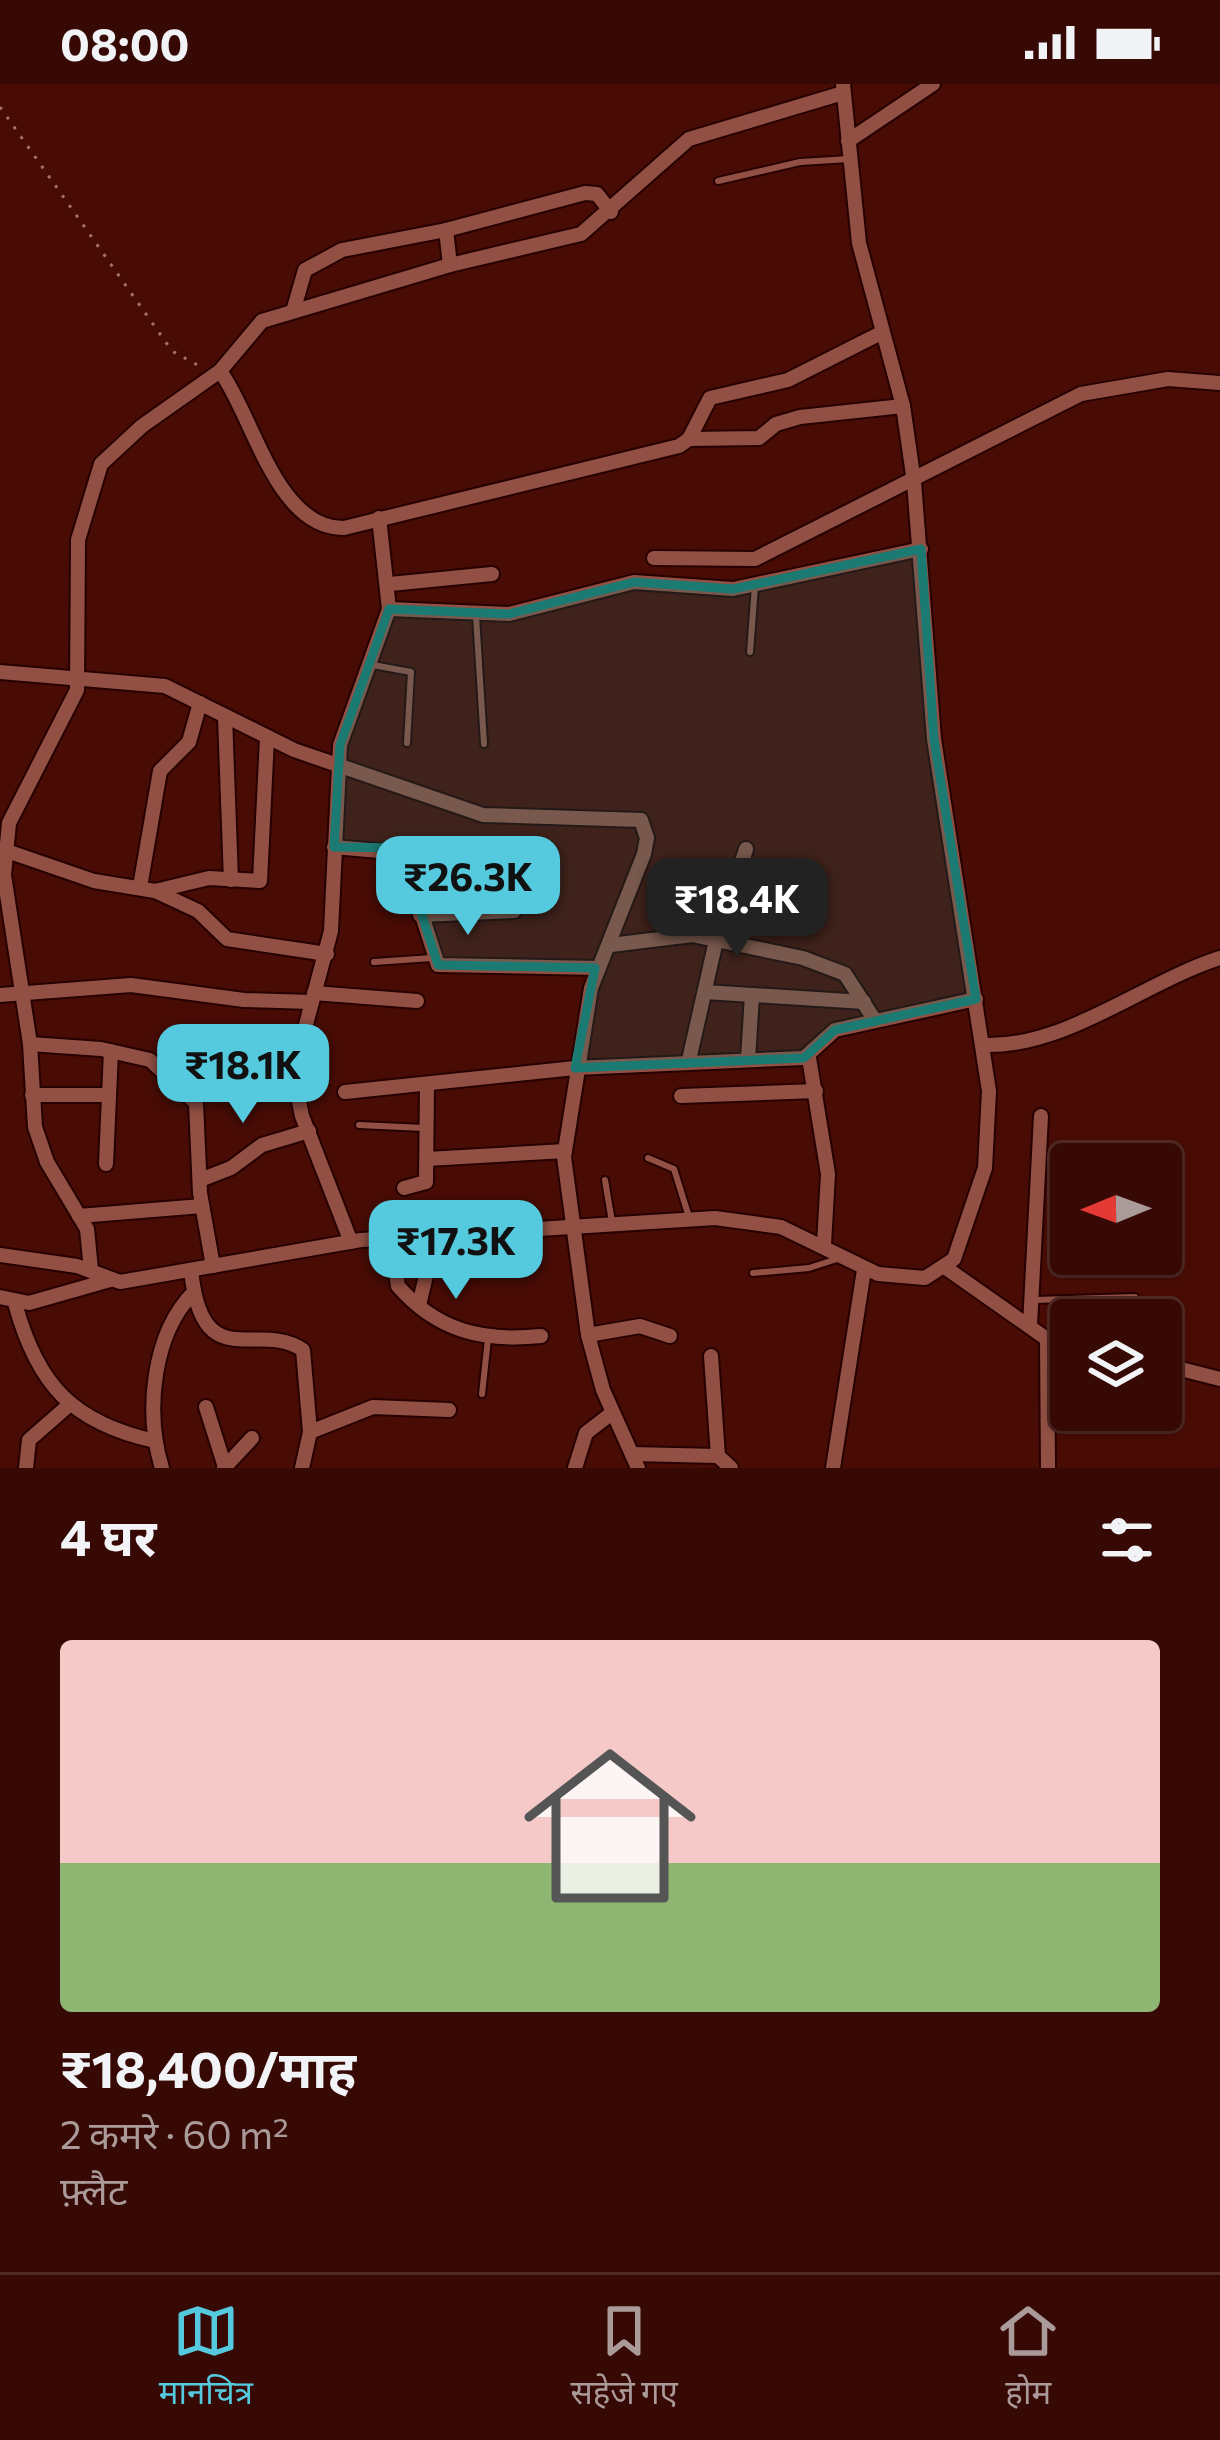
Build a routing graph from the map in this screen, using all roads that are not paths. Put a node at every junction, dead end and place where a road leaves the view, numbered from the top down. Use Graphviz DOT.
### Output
graph roads {
  1 [pos="933,84"];
  2 [pos="843,88"];
  3 [pos="848,141"];
  4 [pos="849,159"];
  5 [pos="718,181"];
  6 [pos="611,212"];
  7 [pos="446,230"];
  8 [pos="450,265"];
  9 [pos="294,308"];
  10 [pos="881,333"];
  11 [pos="220,371"];
  12 [pos="1220,383"];
  13 [pos="903,406"];
  14 [pos="689,439"];
  15 [pos="914,482"];
  16 [pos="379,518"];
  17 [pos="921,550"];
  18 [pos="654,558"];
  19 [pos="492,574"];
  20 [pos="390,584"];
  21 [pos="754,586"];
  22 [pos="388,608"];
  23 [pos="476,613"];
  24 [pos="750,652"];
  25 [pos="370,665"];
  26 [pos="0,672"];
  27 [pos="80,676"];
  28 [pos="200,704"];
  29 [pos="225,718"];
  30 [pos="267,739"];
  31 [pos="407,743"];
  32 [pos="484,744"];
  33 [pos="336,766"];
  34 [pos="3,846"];
  35 [pos="334,847"];
  36 [pos="746,849"];
  37 [pos="231,880"];
  38 [pos="147,889"];
  39 [pos="514,911"];
  40 [pos="420,915"];
  41 [pos="717,938"];
  42 [pos="611,945"];
  43 [pos="327,954"];
  44 [pos="432,958"];
  45 [pos="1220,958"];
  46 [pos="374,962"];
  47 [pos="599,968"];
  48 [pos="705,992"];
  49 [pos="0,995"];
  50 [pos="21,995"];
  51 [pos="752,995"];
  52 [pos="313,997"];
  53 [pos="976,999"];
  54 [pos="417,1001"];
  55 [pos="864,1002"];
  56 [pos="874,1019"];
  57 [pos="30,1045"];
  58 [pos="983,1046"];
  59 [pos="112,1051"];
  60 [pos="809,1058"];
  61 [pos="748,1059"];
  62 [pos="689,1060"];
  63 [pos="574,1068"];
  64 [pos="428,1085"];
  65 [pos="816,1091"];
  66 [pos="345,1092"];
  67 [pos="32,1095"];
  68 [pos="108,1095"];
  69 [pos="682,1096"];
  70 [pos="1041,1116"];
  71 [pos="359,1125"];
  72 [pos="427,1129"];
  73 [pos="309,1131"];
  74 [pos="565,1151"];
  75 [pos="648,1158"];
  76 [pos="427,1159"];
  77 [pos="106,1164"];
  78 [pos="200,1180"];
  79 [pos="605,1180"];
  80 [pos="404,1188"];
  81 [pos="202,1206"];
  82 [pos="79,1216"];
  83 [pos="690,1220"];
  84 [pos="613,1226"];
  85 [pos="571,1229"];
  86 [pos="436,1234"];
  87 [pos="391,1238"];
  88 [pos="351,1242"];
  89 [pos="824,1244"];
  90 [pos="0,1256"];
  91 [pos="841,1257"];
  92 [pos="213,1266"];
  93 [pos="946,1268"];
  94 [pos="91,1270"];
  95 [pos="191,1270"];
  96 [pos="864,1270"];
  97 [pos="752,1273"];
  98 [pos="110,1280"];
  99 [pos="194,1292"];
  100 [pos="1135,1297"];
  101 [pos="7,1300"];
  102 [pos="1031,1300"];
  103 [pos="419,1305"];
  104 [pos="1030,1325"];
  105 [pos="588,1335"];
  106 [pos="541,1336"];
  107 [pos="670,1336"];
  108 [pos="488,1339"];
  109 [pos="1050,1349"];
  110 [pos="711,1356"];
  111 [pos="1182,1369"];
  112 [pos="1220,1378"];
  113 [pos="482,1394"];
  114 [pos="69,1405"];
  115 [pos="206,1407"];
  116 [pos="448,1410"];
  117 [pos="612,1413"];
  118 [pos="310,1432"];
  119 [pos="252,1438"];
  120 [pos="155,1441"];
  121 [pos="718,1456"];
  122 [pos="635,1461"];
  123 [pos="26,1468"];
  124 [pos="162,1468"];
  125 [pos="225,1468"];
  126 [pos="302,1468"];
  127 [pos="575,1468"];
  128 [pos="731,1468"];
  129 [pos="833,1468"];
  130 [pos="1048,1468"];
  1 -- 3 [label="street"];
  2 -- 3 [label="street"];
  2 -- 6 [label="street"];
  3 -- 4 [label="street"];
  4 -- 5 [label="lane"];
  4 -- 10 [label="street"];
  6 -- 7 [label="street"];
  6 -- 8 [label="street"];
  7 -- 8 [label="street"];
  7 -- 9 [label="street"];
  8 -- 9 [label="street"];
  9 -- 11 [label="street"];
  10 -- 13 [label="street"];
  10 -- 14 [label="street"];
  11 -- 16 [label="street"];
  11 -- 27 [label="street"];
  12 -- 15 [label="street"];
  13 -- 14 [label="street"];
  13 -- 15 [label="street"];
  14 -- 16 [label="street"];
  15 -- 17 [label="street"];
  15 -- 18 [label="street"];
  16 -- 20 [label="street"];
  17 -- 21 [label="street"];
  17 -- 53 [label="street"];
  19 -- 20 [label="street"];
  20 -- 22 [label="street"];
  21 -- 23 [label="street"];
  21 -- 24 [label="lane"];
  22 -- 23 [label="street"];
  22 -- 25 [label="street"];
  23 -- 32 [label="lane"];
  25 -- 31 [label="lane"];
  25 -- 33 [label="street"];
  26 -- 27 [label="street"];
  27 -- 28 [label="street"];
  27 -- 34 [label="street"];
  28 -- 29 [label="street"];
  28 -- 38 [label="street"];
  29 -- 30 [label="street"];
  29 -- 37 [label="street"];
  30 -- 33 [label="street"];
  30 -- 37 [label="street"];
  33 -- 35 [label="street"];
  33 -- 42 [label="street"];
  34 -- 38 [label="street"];
  34 -- 50 [label="street"];
  35 -- 40 [label="street"];
  35 -- 43 [label="street"];
  36 -- 41 [label="street"];
  37 -- 38 [label="street"];
  38 -- 43 [label="street"];
  39 -- 40 [label="street"];
  40 -- 44 [label="street"];
  41 -- 42 [label="street"];
  41 -- 48 [label="street"];
  41 -- 55 [label="street"];
  42 -- 47 [label="street"];
  43 -- 52 [label="street"];
  44 -- 46 [label="lane"];
  44 -- 47 [label="street"];
  45 -- 58 [label="street"];
  47 -- 63 [label="street"];
  48 -- 51 [label="street"];
  48 -- 62 [label="street"];
  49 -- 50 [label="street"];
  50 -- 52 [label="street"];
  50 -- 57 [label="street"];
  51 -- 55 [label="street"];
  51 -- 61 [label="street"];
  52 -- 54 [label="street"];
  52 -- 73 [label="street"];
  53 -- 56 [label="street"];
  53 -- 58 [label="street"];
  55 -- 56 [label="street"];
  56 -- 60 [label="street"];
  57 -- 59 [label="street"];
  57 -- 67 [label="street"];
  58 -- 93 [label="street"];
  59 -- 68 [label="street"];
  59 -- 78 [label="street"];
  60 -- 61 [label="street"];
  60 -- 65 [label="street"];
  61 -- 62 [label="street"];
  62 -- 63 [label="street"];
  63 -- 64 [label="street"];
  63 -- 74 [label="street"];
  64 -- 66 [label="street"];
  64 -- 72 [label="street"];
  65 -- 69 [label="street"];
  65 -- 89 [label="street"];
  67 -- 68 [label="street"];
  67 -- 82 [label="street"];
  68 -- 77 [label="street"];
  70 -- 102 [label="street"];
  71 -- 72 [label="lane"];
  72 -- 76 [label="street"];
  73 -- 78 [label="street"];
  73 -- 88 [label="street"];
  74 -- 76 [label="street"];
  74 -- 85 [label="street"];
  75 -- 83 [label="lane"];
  76 -- 80 [label="street"];
  78 -- 81 [label="street"];
  79 -- 84 [label="lane"];
  81 -- 82 [label="street"];
  81 -- 92 [label="street"];
  82 -- 94 [label="street"];
  83 -- 84 [label="street"];
  83 -- 89 [label="street"];
  84 -- 85 [label="street"];
  85 -- 86 [label="street"];
  85 -- 105 [label="street"];
  86 -- 87 [label="street"];
  86 -- 103 [label="street"];
  87 -- 88 [label="street"];
  87 -- 103 [label="street"];
  88 -- 92 [label="street"];
  89 -- 91 [label="street"];
  90 -- 94 [label="street"];
  91 -- 96 [label="street"];
  91 -- 97 [label="lane"];
  92 -- 95 [label="street"];
  93 -- 96 [label="street"];
  93 -- 104 [label="street"];
  94 -- 98 [label="street"];
  95 -- 98 [label="street"];
  95 -- 99 [label="street"];
  96 -- 129 [label="street"];
  98 -- 101 [label="street"];
  99 -- 118 [label="street"];
  99 -- 120 [label="street"];
  100 -- 102 [label="lane"];
  101 -- 114 [label="street"];
  102 -- 104 [label="street"];
  103 -- 108 [label="street"];
  104 -- 109 [label="street"];
  105 -- 107 [label="street"];
  105 -- 117 [label="street"];
  106 -- 108 [label="street"];
  108 -- 113 [label="lane"];
  109 -- 130 [label="street"];
  110 -- 121 [label="street"];
  111 -- 112 [label="street"];
  114 -- 120 [label="street"];
  114 -- 123 [label="street"];
  115 -- 125 [label="street"];
  116 -- 118 [label="street"];
  117 -- 122 [label="street"];
  117 -- 127 [label="street"];
  118 -- 126 [label="street"];
  119 -- 125 [label="street"];
  120 -- 124 [label="street"];
  121 -- 122 [label="street"];
  121 -- 128 [label="street"];
}
